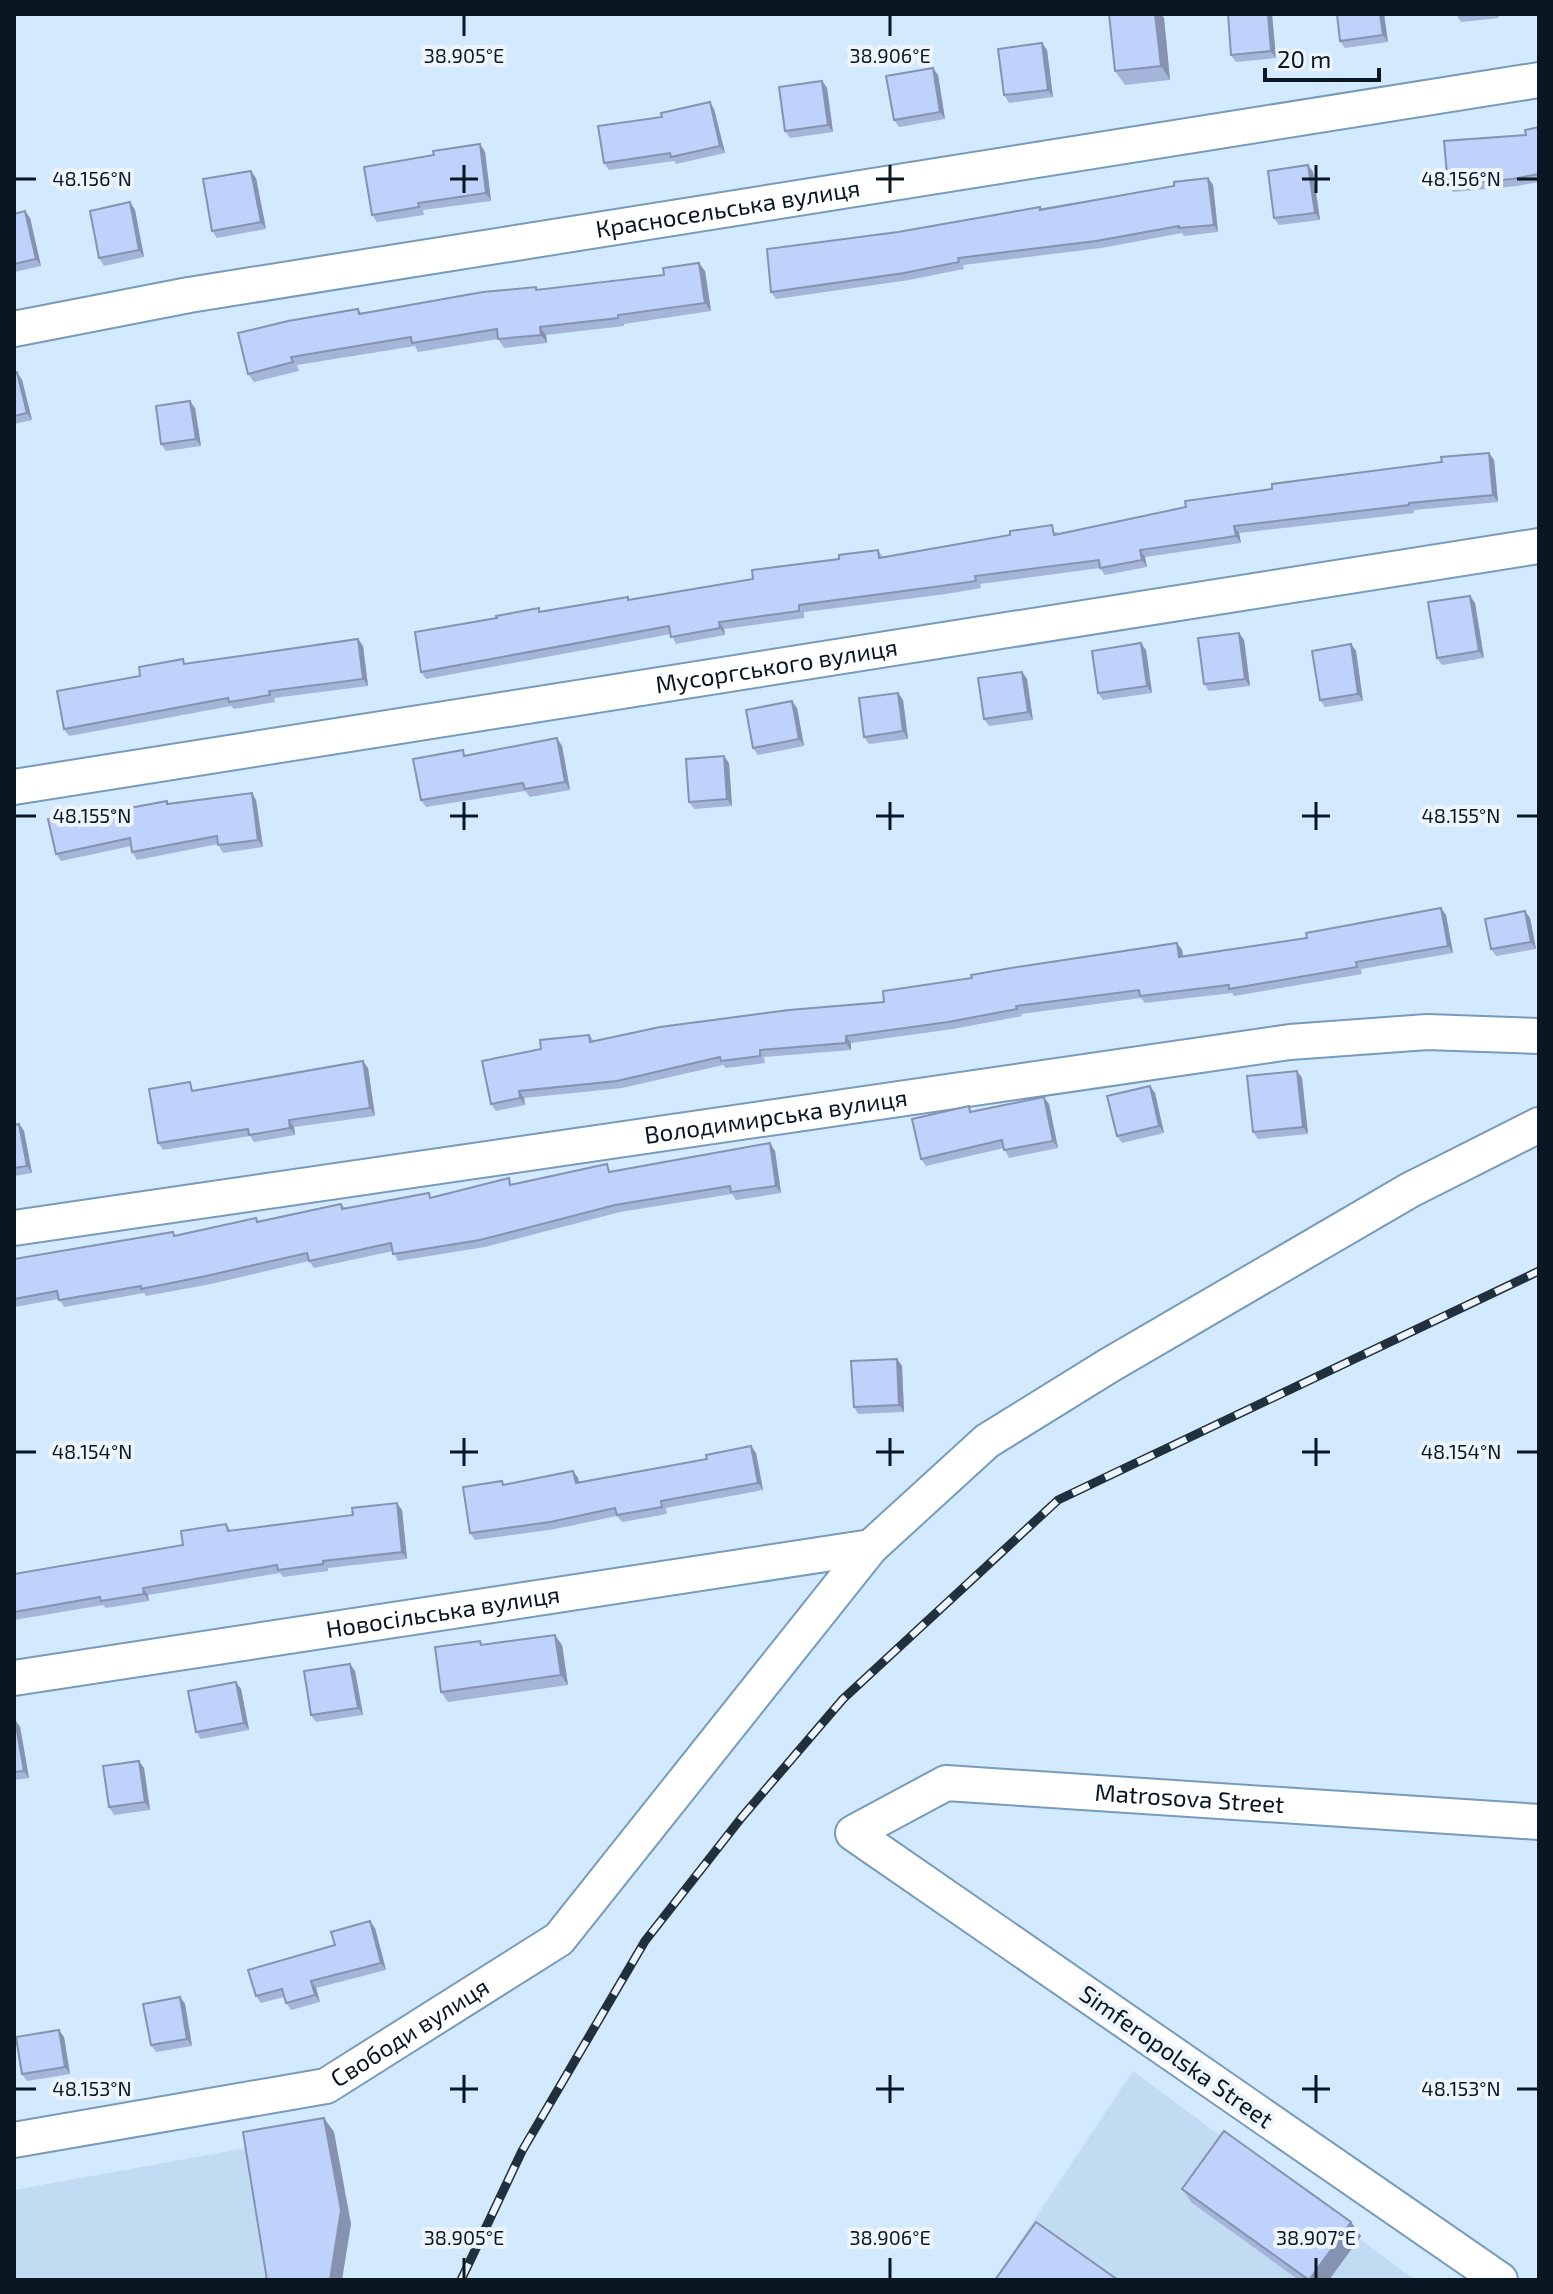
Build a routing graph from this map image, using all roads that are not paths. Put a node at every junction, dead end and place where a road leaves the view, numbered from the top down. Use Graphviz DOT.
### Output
graph roads {
  1 [pos="1539,80"];
  2 [pos="14,329"];
  3 [pos="1539,546"];
  4 [pos="14,787"];
  5 [pos="1539,1036"];
  6 [pos="1539,1125"];
  7 [pos="14,1228"];
  8 [pos="871,1547"];
  9 [pos="14,1678"];
  10 [pos="1539,1822"];
  11 [pos="853,1833"];
  12 [pos="14,2140"];
  13 [pos="1500,2280"];
  1 -- 2 [label="street, Красносельська вулиця"];
  3 -- 4 [label="street, Мусоргського вулиця"];
  5 -- 7 [label="street, Володимирська вулиця"];
  6 -- 8 [label="street, Свободи вулиця"];
  8 -- 9 [label="street, Новосільська вулиця"];
  8 -- 12 [label="street, Свободи вулиця"];
  10 -- 11 [label="street, Matrosova Street"];
  11 -- 13 [label="street, Simferopolska Street"];
}
